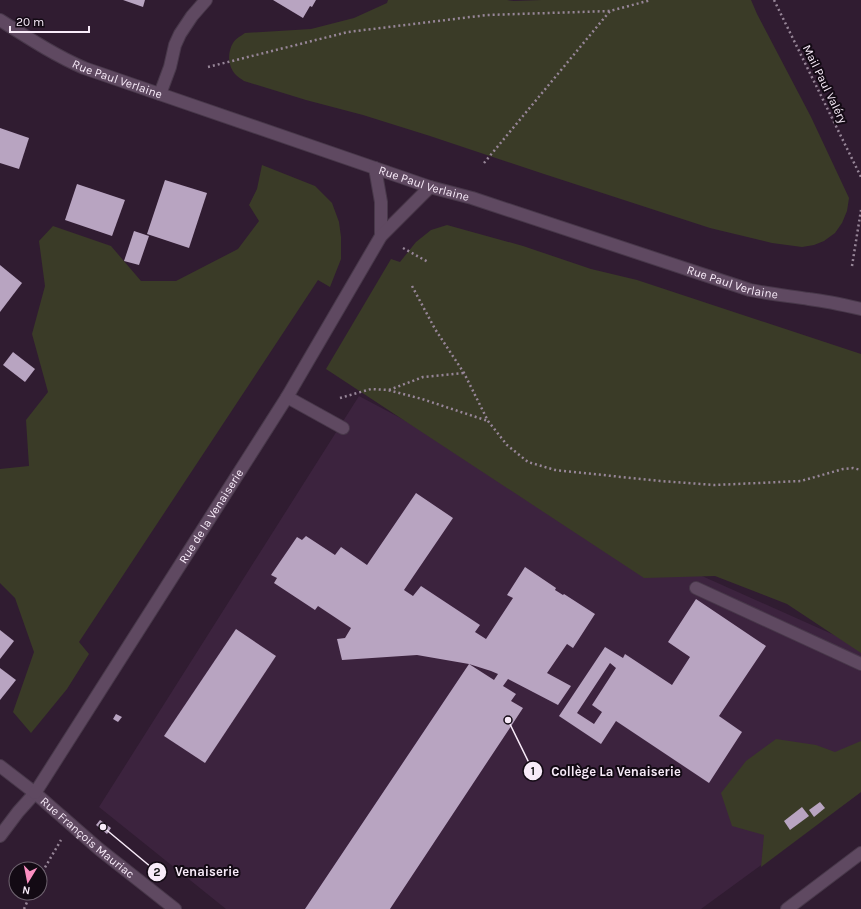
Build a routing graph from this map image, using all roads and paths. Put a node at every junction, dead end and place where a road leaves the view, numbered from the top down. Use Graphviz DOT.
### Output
graph roads {
  1 [pos="206,0"];
  2 [pos="651,0"];
  3 [pos="774,0"];
  4 [pos="610,11"];
  5 [pos="0,20"];
  6 [pos="208,67"];
  7 [pos="160,94"];
  8 [pos="484,163"];
  9 [pos="375,168"];
  10 [pos="861,177"];
  11 [pos="430,187"];
  12 [pos="861,210"];
  13 [pos="381,236"];
  14 [pos="403,248"];
  15 [pos="428,262"];
  16 [pos="852,266"];
  17 [pos="412,286"];
  18 [pos="861,309"];
  19 [pos="464,373"];
  20 [pos="388,390"];
  21 [pos="287,397"];
  22 [pos="340,398"];
  23 [pos="488,422"];
  24 [pos="343,428"];
  25 [pos="861,470"];
  26 [pos="696,588"];
  27 [pos="861,664"];
  28 [pos="0,766"];
  29 [pos="35,793"];
  30 [pos="0,836"];
  31 [pos="61,840"];
  32 [pos="861,853"];
  33 [pos="48,862"];
  34 [pos="175,909"];
  35 [pos="786,909"];
  1 -- 7 [label="street"];
  2 -- 4 [label="path"];
  3 -- 10 [label="path, Mail Paul Valéry"];
  4 -- 6 [label="path"];
  4 -- 8 [label="path"];
  5 -- 7 [label="street, Rue Paul Verlaine"];
  7 -- 9 [label="street, Rue Paul Verlaine"];
  9 -- 11 [label="street, Rue Paul Verlaine"];
  9 -- 13 [label="street"];
  11 -- 13 [label="street, Rue de la Venaiserie"];
  11 -- 18 [label="street, Rue Paul Verlaine"];
  12 -- 16 [label="path"];
  13 -- 21 [label="street, Rue de la Venaiserie"];
  14 -- 15 [label="path"];
  17 -- 19 [label="path"];
  19 -- 20 [label="path"];
  19 -- 23 [label="path"];
  20 -- 22 [label="path"];
  20 -- 23 [label="path"];
  21 -- 24 [label="street"];
  21 -- 29 [label="street, Rue de la Venaiserie"];
  23 -- 25 [label="path"];
  26 -- 27 [label="street"];
  28 -- 29 [label="street, Rue François Mauriac"];
  29 -- 30 [label="street, Rue de la Venaiserie"];
  29 -- 34 [label="street, Rue François Mauriac"];
  31 -- 33 [label="path"];
  32 -- 35 [label="street"];
}
